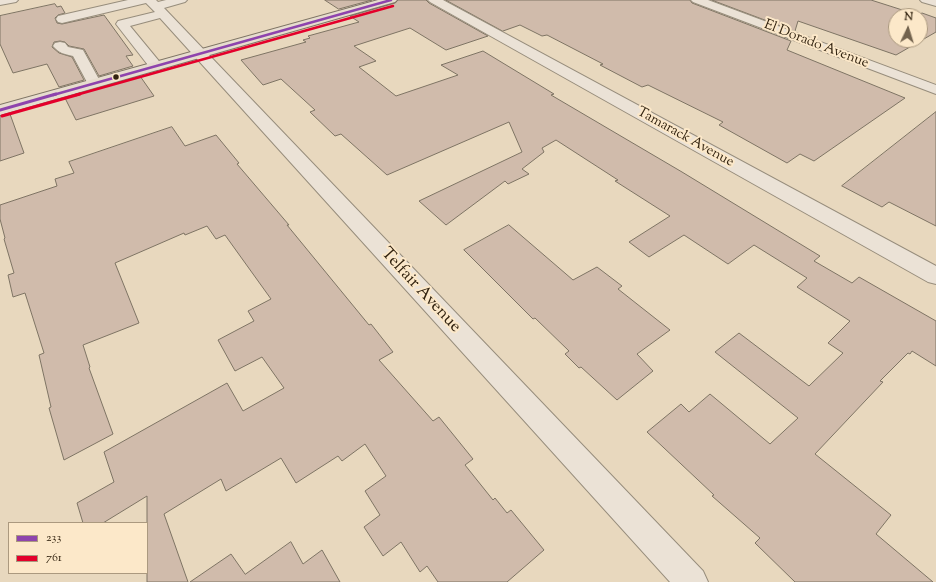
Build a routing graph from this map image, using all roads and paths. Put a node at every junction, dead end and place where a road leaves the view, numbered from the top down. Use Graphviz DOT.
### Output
graph roads {
  1 [pos="12,0"];
  2 [pos="181,0"];
  3 [pos="391,0"];
  4 [pos="434,0"];
  5 [pos="697,0"];
  6 [pos="926,0"];
  7 [pos="0,2"];
  8 [pos="936,3"];
  9 [pos="152,5"];
  10 [pos="62,19"];
  11 [pos="60,46"];
  12 [pos="199,54"];
  13 [pos="156,66"];
  14 [pos="94,84"];
  15 [pos="936,90"];
  16 [pos="0,110"];
  17 [pos="936,276"];
  18 [pos="692,582"];
  1 -- 7 [label="street"];
  2 -- 9 [label="street"];
  3 -- 12 [label="main road"];
  4 -- 17 [label="street, Tamarack Avenue"];
  5 -- 15 [label="street, El Dorado Avenue"];
  6 -- 8 [label="street"];
  9 -- 10 [label="street"];
  9 -- 12 [label="street, Telfair Avenue"];
  9 -- 13 [label="street"];
  11 -- 14 [label="street"];
  12 -- 13 [label="main road"];
  12 -- 18 [label="street, Telfair Avenue"];
  13 -- 14 [label="main road"];
  14 -- 16 [label="main road"];
}
